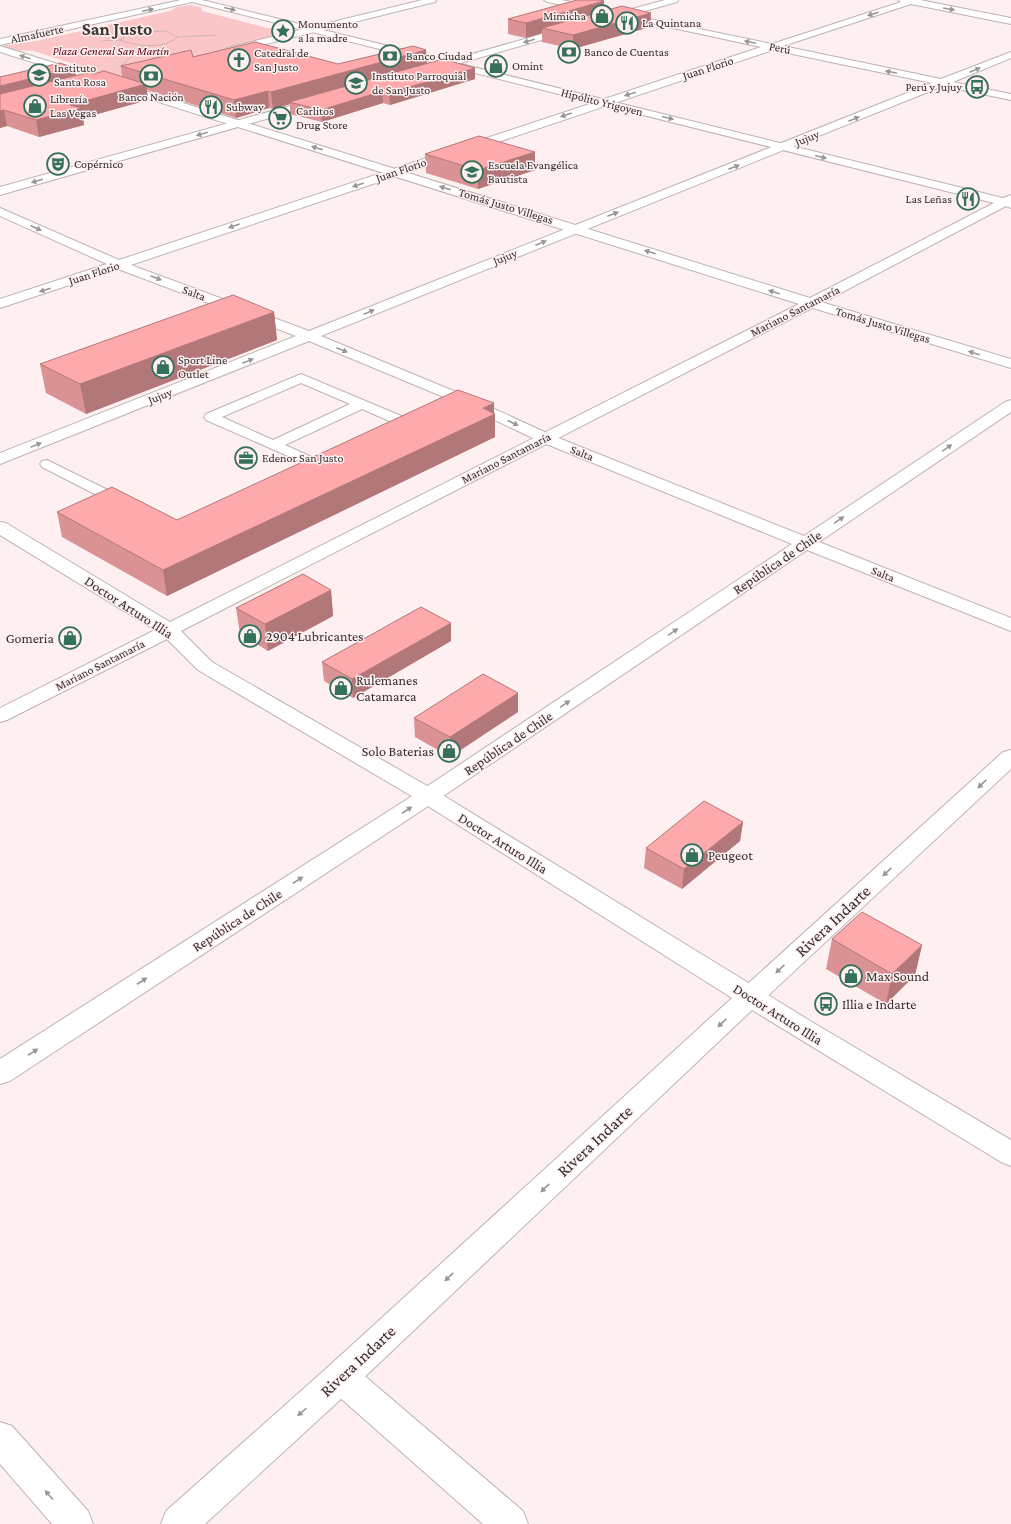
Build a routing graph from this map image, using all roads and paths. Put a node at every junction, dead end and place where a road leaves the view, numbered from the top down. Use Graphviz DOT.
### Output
graph roads {
  1 [pos="192,0"];
  2 [pos="432,0"];
  3 [pos="548,0"];
  4 [pos="674,0"];
  5 [pos="900,0"];
  6 [pos="913,1"];
  7 [pos="621,15"];
  8 [pos="1011,20"];
  9 [pos="598,22"];
  10 [pos="583,26"];
  11 [pos="313,30"];
  12 [pos="138,32"];
  13 [pos="132,34"];
  14 [pos="0,42"];
  15 [pos="144,45"];
  16 [pos="773,47"];
  17 [pos="0,49"];
  18 [pos="221,52"];
  19 [pos="1011,56"];
  20 [pos="450,64"];
  21 [pos="420,72"];
  22 [pos="121,77"];
  23 [pos="102,81"];
  24 [pos="942,83"];
  25 [pos="80,87"];
  26 [pos="1011,97"];
  27 [pos="330,98"];
  28 [pos="603,102"];
  29 [pos="240,123"];
  30 [pos="783,148"];
  31 [pos="395,172"];
  32 [pos="0,191"];
  33 [pos="1009,202"];
  34 [pos="0,212"];
  35 [pos="576,229"];
  36 [pos="120,265"];
  37 [pos="811,303"];
  38 [pos="0,304"];
  39 [pos="310,336"];
  40 [pos="1011,364"];
  41 [pos="468,402"];
  42 [pos="361,404"];
  43 [pos="1011,405"];
  44 [pos="447,411"];
  45 [pos="427,420"];
  46 [pos="413,426"];
  47 [pos="399,432"];
  48 [pos="545,438"];
  49 [pos="273,445"];
  50 [pos="0,459"];
  51 [pos="336,461"];
  52 [pos="48,464"];
  53 [pos="322,467"];
  54 [pos="308,473"];
  55 [pos="138,510"];
  56 [pos="0,527"];
  57 [pos="806,542"];
  58 [pos="1011,625"];
  59 [pos="169,630"];
  60 [pos="0,716"];
  61 [pos="1011,758"];
  62 [pos="428,796"];
  63 [pos="750,997"];
  64 [pos="0,1073"];
  65 [pos="1011,1154"];
  66 [pos="341,1377"];
  67 [pos="0,1438"];
  68 [pos="75,1524"];
  69 [pos="179,1524"];
  70 [pos="510,1524"];
  1 -- 11 [label="street, Hipólito Yrigoyen, one-way"];
  14 -- 1 [label="street, Almafuerte, one-way"];
  2 -- 11 [label="street"];
  3 -- 7 [label="street, Perú"];
  4 -- 7 [label="street"];
  5 -- 6 [label="street"];
  6 -- 8 [label="street, one-way"];
  6 -- 16 [label="street, Juan Florio, one-way"];
  7 -- 9 [label="street"];
  16 -- 7 [label="street, Perú, one-way"];
  10 -- 20 [label="street, one-way"];
  11 -- 18 [label="street"];
  11 -- 20 [label="street, Hipólito Yrigoyen"];
  12 -- 15 [label="path"];
  13 -- 15 [label="path"];
  15 -- 22 [label="path"];
  24 -- 16 [label="street, Perú, one-way"];
  16 -- 28 [label="street, Juan Florio, one-way"];
  23 -- 17 [label="street, Tomás Justo Villegas, one-way"];
  24 -- 19 [label="street, Jujuy, one-way"];
  20 -- 21 [label="street"];
  20 -- 28 [label="street, Hipólito Yrigoyen"];
  22 -- 23 [label="street"];
  23 -- 25 [label="street"];
  23 -- 29 [label="street, Tomás Justo Villegas"];
  24 -- 26 [label="street, Perú"];
  30 -- 24 [label="street, Jujuy, one-way"];
  27 -- 29 [label="street"];
  28 -- 30 [label="street, Hipólito Yrigoyen, one-way"];
  28 -- 31 [label="street, Juan Florio, one-way"];
  31 -- 29 [label="street, Tomás Justo Villegas, one-way"];
  29 -- 32 [label="street, one-way"];
  30 -- 33 [label="street, Hipólito Yrigoyen, one-way"];
  35 -- 30 [label="street, Jujuy, one-way"];
  35 -- 31 [label="street, Tomás Justo Villegas, one-way"];
  31 -- 36 [label="street, Juan Florio, one-way"];
  33 -- 37 [label="street, Mariano Santamaría"];
  34 -- 36 [label="street, Salta, one-way"];
  37 -- 35 [label="street, Tomás Justo Villegas, one-way"];
  39 -- 35 [label="street, Jujuy, one-way"];
  36 -- 38 [label="street, Juan Florio, one-way"];
  36 -- 39 [label="street, Salta, one-way"];
  40 -- 37 [label="street, Tomás Justo Villegas, one-way"];
  37 -- 48 [label="street, Mariano Santamaría"];
  39 -- 41 [label="street, Salta, one-way"];
  50 -- 39 [label="street, Jujuy, one-way"];
  41 -- 44 [label="lane"];
  41 -- 48 [label="street, Salta, one-way"];
  42 -- 46 [label="lane"];
  42 -- 49 [label="lane"];
  42 -- 49 [label="lane"];
  57 -- 43 [label="street, República de Chile, one-way"];
  45 -- 46 [label="lane"];
  46 -- 47 [label="lane"];
  48 -- 57 [label="street, Salta"];
  48 -- 59 [label="street, Mariano Santamaría"];
  49 -- 53 [label="lane"];
  51 -- 53 [label="lane"];
  52 -- 55 [label="lane"];
  53 -- 54 [label="lane"];
  56 -- 59 [label="street, Doctor Arturo Illia"];
  57 -- 58 [label="street, Salta"];
  62 -- 57 [label="street, República de Chile, one-way"];
  59 -- 60 [label="street, Mariano Santamaría"];
  59 -- 62 [label="street, Doctor Arturo Illia"];
  61 -- 63 [label="street, Rivera Indarte, one-way"];
  62 -- 63 [label="street, Doctor Arturo Illia"];
  64 -- 62 [label="street, República de Chile, one-way"];
  63 -- 65 [label="street, Doctor Arturo Illia"];
  63 -- 66 [label="street, Rivera Indarte, one-way"];
  66 -- 69 [label="street, Rivera Indarte, one-way"];
  66 -- 70 [label="street"];
  68 -- 67 [label="street, one-way"];
}
